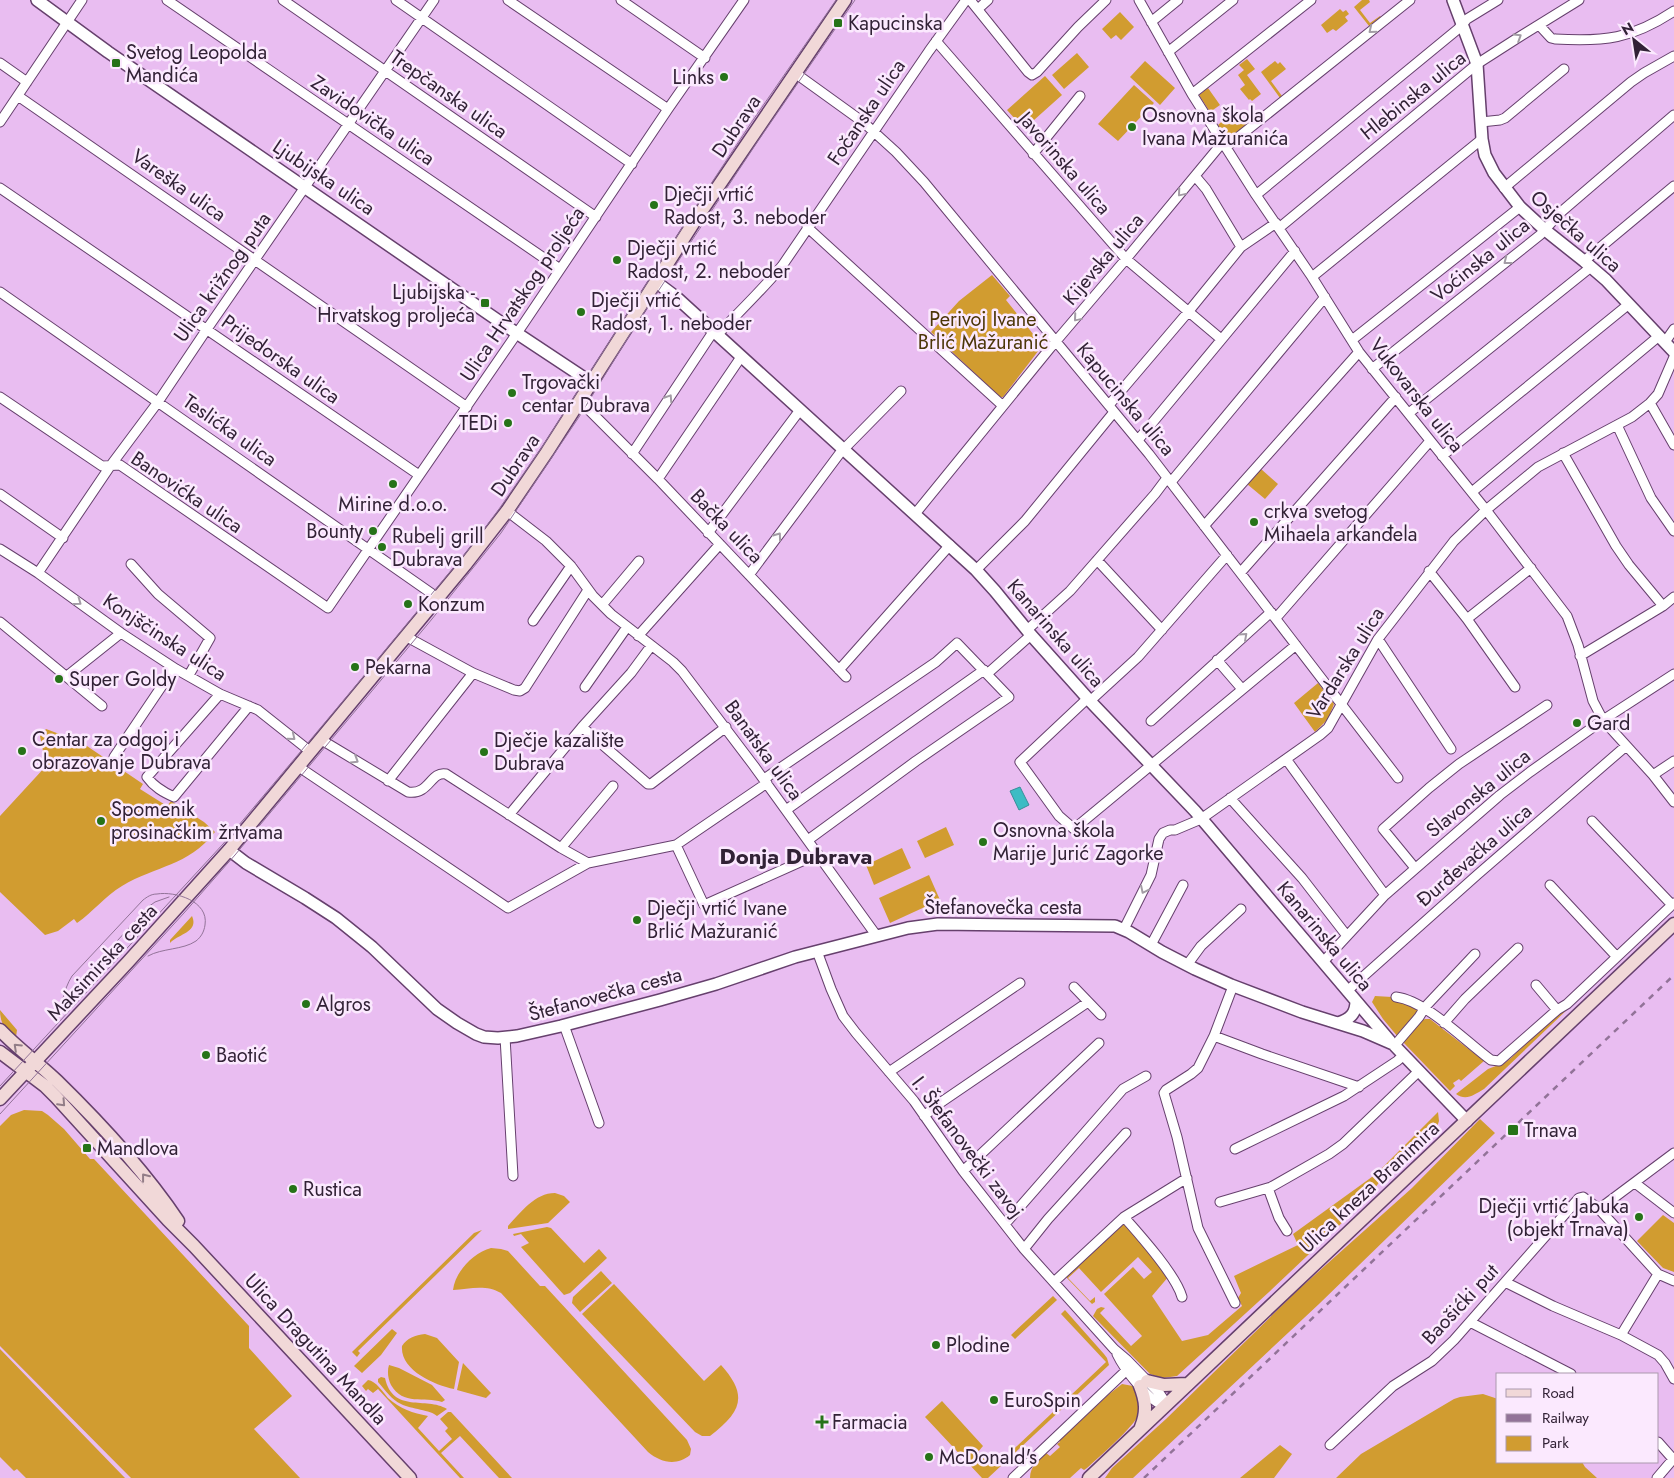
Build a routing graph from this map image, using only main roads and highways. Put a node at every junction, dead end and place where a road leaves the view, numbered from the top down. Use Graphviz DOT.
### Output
graph roads {
  1 [pos="846,0"];
  2 [pos="229,850"];
  3 [pos="1674,924"];
  4 [pos="0,1030"];
  5 [pos="0,1052"];
  6 [pos="30,1067"];
  7 [pos="0,1098"];
  8 [pos="1188,1384"];
  9 [pos="1140,1430"];
  10 [pos="410,1478"];
  11 [pos="1089,1478"];
  1 -- 2 [label="main road, Dubrava"];
  2 -- 6 [label="main road, Maksimirska cesta"];
  3 -- 8 [label="main road, Ulica kneza Branimira"];
  6 -- 4 [label="main road, one-way"];
  5 -- 6 [label="main road"];
  6 -- 7 [label="main road, Maksimirska cesta"];
  6 -- 10 [label="main road, Ulica Dragutina Mandla"];
  8 -- 9 [label="main road, Ulica kneza Branimira"];
  8 -- 9 [label="main road"];
  9 -- 11 [label="main road, Ulica kneza Branimira"];
}
